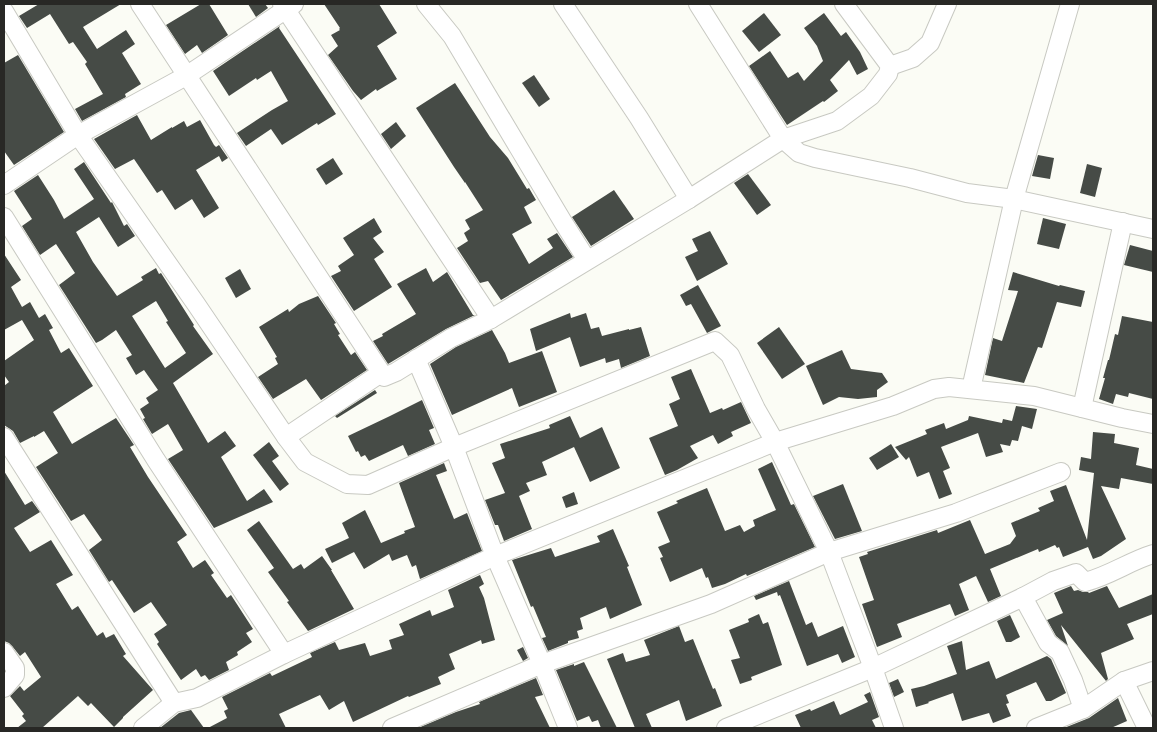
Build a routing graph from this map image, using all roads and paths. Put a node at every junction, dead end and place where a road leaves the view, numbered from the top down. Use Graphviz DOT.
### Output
graph roads {
  1 [pos="140,4"];
  2 [pos="426,4"];
  3 [pos="563,4"];
  4 [pos="698,4"];
  5 [pos="844,4"];
  6 [pos="947,4"];
  7 [pos="1070,4"];
  8 [pos="287,6"];
  9 [pos="4,11"];
  10 [pos="890,66"];
  11 [pos="186,76"];
  12 [pos="78,135"];
  13 [pos="783,139"];
  14 [pos="4,185"];
  15 [pos="689,199"];
  16 [pos="1014,199"];
  17 [pos="4,217"];
  18 [pos="1123,222"];
  19 [pos="1153,229"];
  20 [pos="587,260"];
  21 [pos="491,319"];
  22 [pos="416,359"];
  23 [pos="381,374"];
  24 [pos="971,390"];
  25 [pos="1082,408"];
  26 [pos="1153,424"];
  27 [pos="4,437"];
  28 [pos="286,437"];
  29 [pos="775,442"];
  30 [pos="454,447"];
  31 [pos="1061,472"];
  32 [pos="829,552"];
  33 [pos="1153,554"];
  34 [pos="495,556"];
  35 [pos="1023,598"];
  36 [pos="4,652"];
  37 [pos="284,654"];
  38 [pos="542,664"];
  39 [pos="873,668"];
  40 [pos="1153,670"];
  41 [pos="1124,681"];
  42 [pos="4,688"];
  43 [pos="174,703"];
  44 [pos="1083,708"];
  45 [pos="736,727"];
  46 [pos="143,728"];
  47 [pos="392,728"];
  48 [pos="568,728"];
  49 [pos="894,728"];
  50 [pos="1036,728"];
  51 [pos="1147,728"];
  1 -- 11 [label="street"];
  2 -- 20 [label="street"];
  3 -- 15 [label="street"];
  4 -- 13 [label="street"];
  5 -- 10 [label="street"];
  6 -- 10 [label="street"];
  7 -- 16 [label="street"];
  8 -- 11 [label="street"];
  8 -- 21 [label="street"];
  9 -- 12 [label="street"];
  10 -- 13 [label="street"];
  11 -- 12 [label="street"];
  11 -- 23 [label="street"];
  12 -- 14 [label="street"];
  12 -- 28 [label="street"];
  13 -- 15 [label="street"];
  13 -- 16 [label="street"];
  15 -- 20 [label="street"];
  16 -- 18 [label="street"];
  16 -- 24 [label="street"];
  17 -- 37 [label="street"];
  18 -- 19 [label="street"];
  18 -- 25 [label="street"];
  20 -- 21 [label="street"];
  21 -- 22 [label="street"];
  22 -- 23 [label="street"];
  22 -- 30 [label="street"];
  23 -- 28 [label="street"];
  24 -- 25 [label="street"];
  24 -- 29 [label="street"];
  25 -- 26 [label="street"];
  27 -- 43 [label="street"];
  28 -- 30 [label="street"];
  29 -- 30 [label="street"];
  29 -- 32 [label="street"];
  29 -- 34 [label="street"];
  30 -- 34 [label="street"];
  31 -- 32 [label="street"];
  32 -- 38 [label="street"];
  32 -- 39 [label="street"];
  33 -- 35 [label="street"];
  34 -- 37 [label="street"];
  34 -- 38 [label="street"];
  35 -- 39 [label="street"];
  35 -- 44 [label="street"];
  36 -- 42 [label="street"];
  37 -- 43 [label="street"];
  38 -- 47 [label="street"];
  38 -- 48 [label="street"];
  39 -- 45 [label="street"];
  39 -- 49 [label="street"];
  40 -- 41 [label="street"];
  41 -- 44 [label="street"];
  41 -- 51 [label="street"];
  43 -- 46 [label="street"];
  44 -- 50 [label="street"];
}
